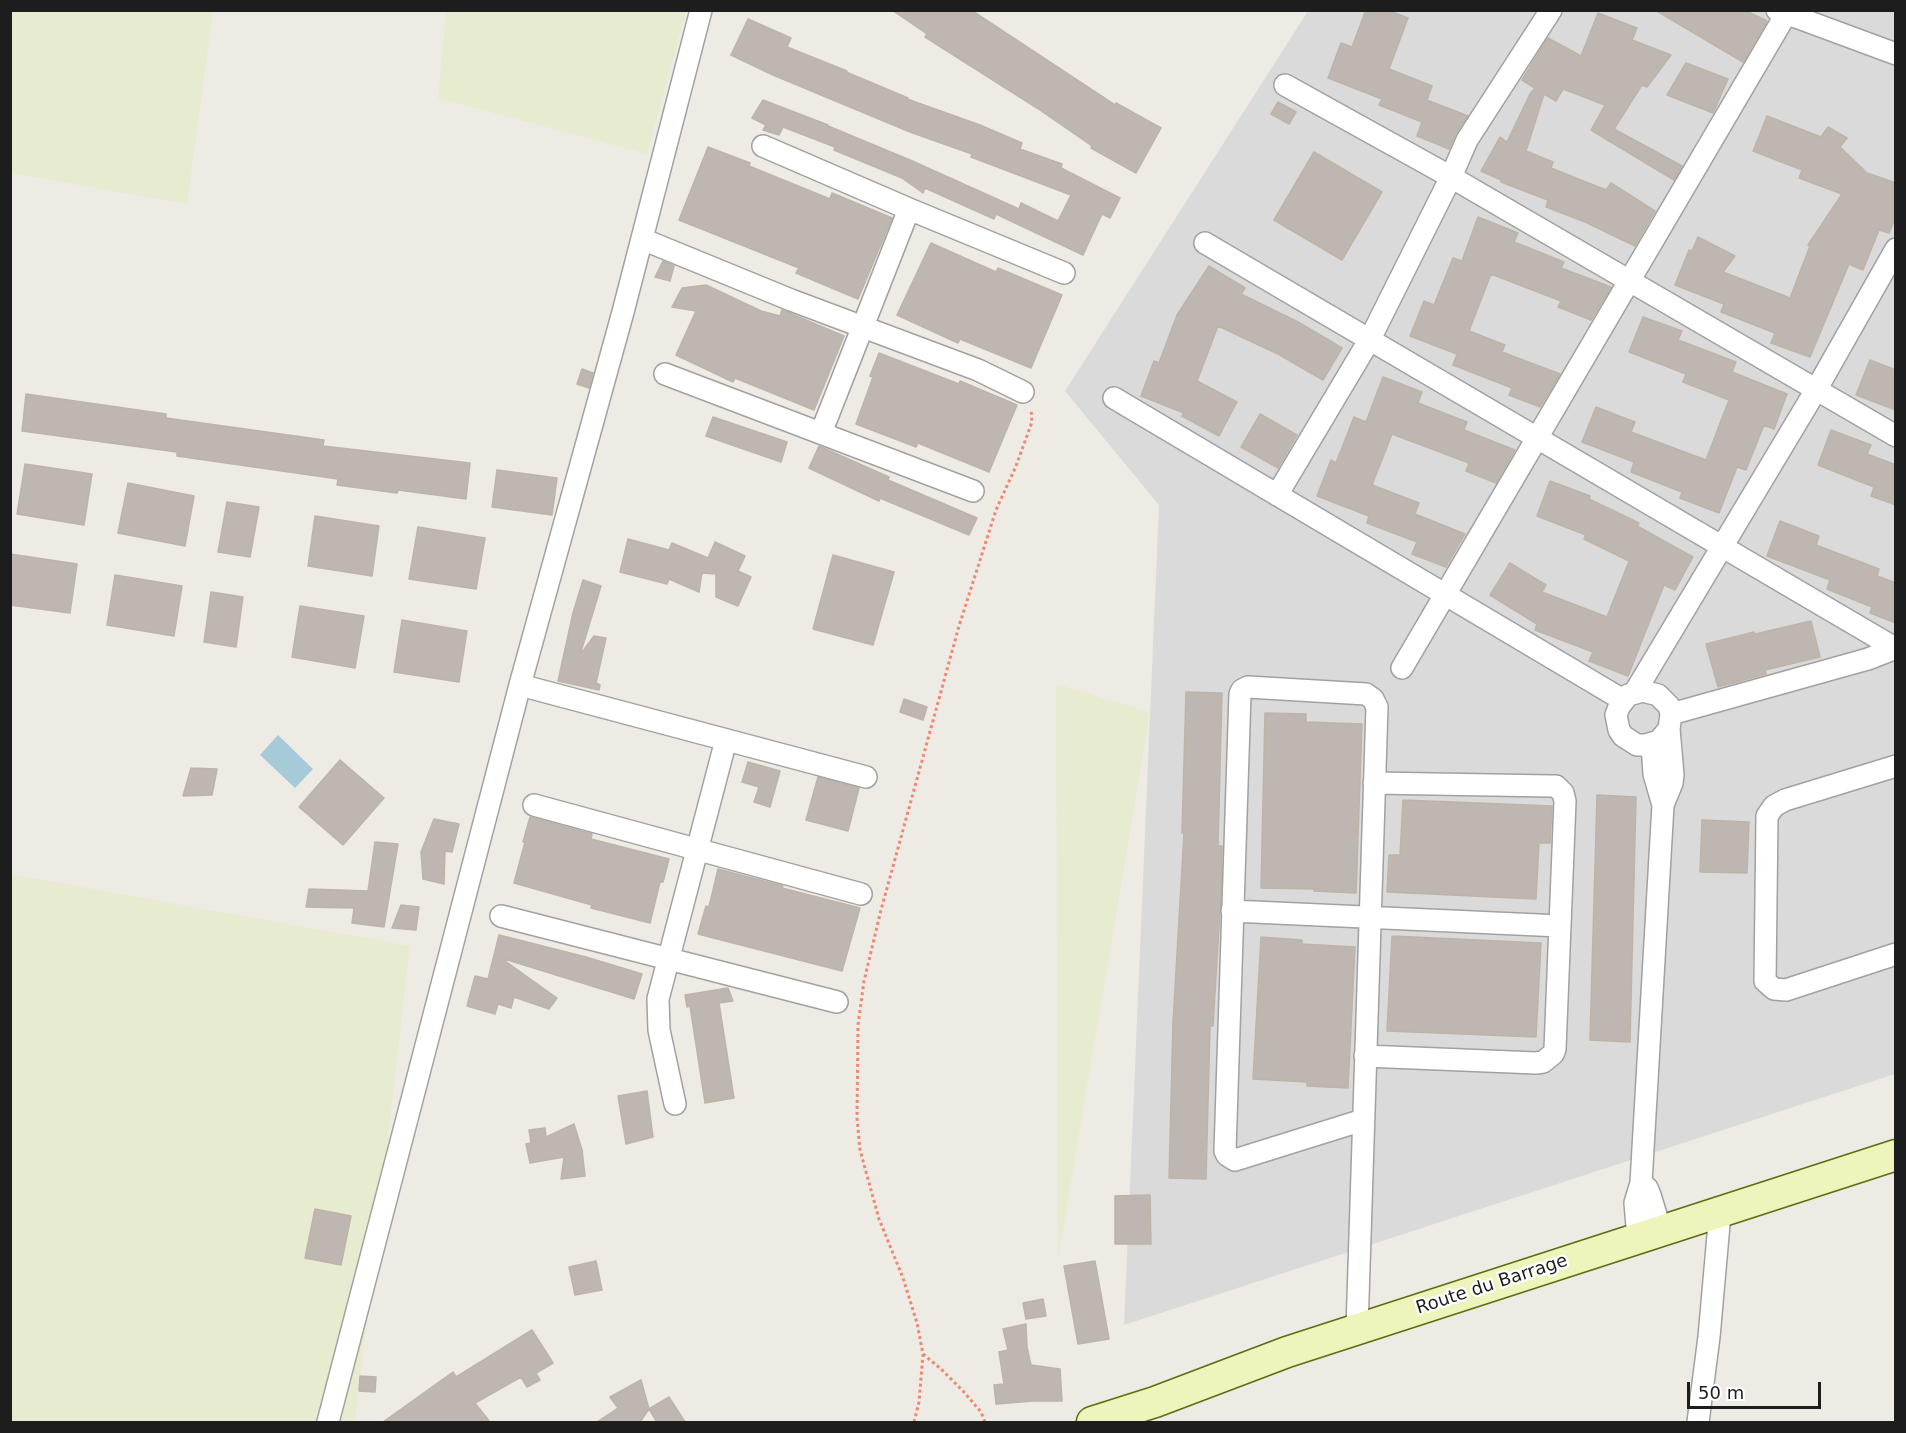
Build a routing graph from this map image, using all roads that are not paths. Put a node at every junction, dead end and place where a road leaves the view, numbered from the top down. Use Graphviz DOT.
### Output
graph roads {
  1 [pos="701,10"];
  2 [pos="1551,10"];
  3 [pos="1781,12"];
  4 [pos="1896,54"];
  5 [pos="1285,85"];
  6 [pos="763,146"];
  7 [pos="1451,177"];
  8 [pos="909,209"];
  9 [pos="642,239"];
  10 [pos="1205,243"];
  11 [pos="1896,249"];
  12 [pos="1064,273"];
  13 [pos="1629,281"];
  14 [pos="862,327"];
  15 [pos="1370,339"];
  16 [pos="665,374"];
  17 [pos="1816,390"];
  18 [pos="1023,392"];
  19 [pos="1114,398"];
  20 [pos="821,433"];
  21 [pos="1896,436"];
  22 [pos="1537,438"];
  23 [pos="973,491"];
  24 [pos="1276,495"];
  25 [pos="1722,547"];
  26 [pos="1445,595"];
  27 [pos="1895,648"];
  28 [pos="1402,668"];
  29 [pos="520,685"];
  30 [pos="1629,696"];
  31 [pos="1670,721"];
  32 [pos="726,740"];
  33 [pos="1652,744"];
  34 [pos="1896,766"];
  35 [pos="866,777"];
  36 [pos="1374,783"];
  37 [pos="534,805"];
  38 [pos="1663,805"];
  39 [pos="697,849"];
  40 [pos="861,894"];
  41 [pos="1232,911"];
  42 [pos="501,916"];
  43 [pos="1370,917"];
  44 [pos="1560,926"];
  45 [pos="1896,954"];
  46 [pos="668,959"];
  47 [pos="837,1002"];
  48 [pos="1365,1056"];
  49 [pos="675,1104"];
  50 [pos="1363,1120"];
  51 [pos="1896,1155"];
  52 [pos="1720,1213"];
  53 [pos="1649,1235"];
  54 [pos="1357,1329"];
  55 [pos="328,1422"];
  56 [pos="1092,1422"];
  57 [pos="1698,1422"];
  1 -- 9 [label="street"];
  2 -- 7 [label="street"];
  3 -- 4 [label="street"];
  3 -- 13 [label="street"];
  5 -- 7 [label="street"];
  6 -- 8 [label="street"];
  7 -- 13 [label="street"];
  7 -- 15 [label="street"];
  8 -- 12 [label="street"];
  8 -- 14 [label="street"];
  9 -- 14 [label="street"];
  9 -- 29 [label="street"];
  10 -- 15 [label="street"];
  11 -- 17 [label="street"];
  13 -- 17 [label="street"];
  13 -- 22 [label="street"];
  14 -- 18 [label="street"];
  14 -- 20 [label="street"];
  15 -- 22 [label="street"];
  15 -- 24 [label="street"];
  16 -- 20 [label="street"];
  17 -- 21 [label="street"];
  17 -- 25 [label="street"];
  19 -- 24 [label="street"];
  20 -- 23 [label="street"];
  22 -- 25 [label="street"];
  22 -- 26 [label="street"];
  24 -- 26 [label="street"];
  25 -- 27 [label="street"];
  25 -- 30 [label="street"];
  26 -- 28 [label="street"];
  26 -- 30 [label="street"];
  27 -- 31 [label="street"];
  29 -- 32 [label="street"];
  29 -- 55 [label="street"];
  30 -- 31 [label="street"];
  30 -- 33 [label="street"];
  31 -- 33 [label="street"];
  31 -- 38 [label="street"];
  32 -- 35 [label="street"];
  32 -- 39 [label="street"];
  33 -- 38 [label="street"];
  34 -- 45 [label="street"];
  36 -- 41 [label="street"];
  36 -- 43 [label="street"];
  36 -- 44 [label="street"];
  37 -- 39 [label="street"];
  38 -- 53 [label="street"];
  39 -- 40 [label="street"];
  39 -- 46 [label="street"];
  41 -- 43 [label="street"];
  41 -- 50 [label="street"];
  42 -- 46 [label="street"];
  43 -- 44 [label="street"];
  43 -- 48 [label="street"];
  44 -- 48 [label="street"];
  46 -- 47 [label="street"];
  46 -- 49 [label="street"];
  48 -- 50 [label="street"];
  50 -- 54 [label="street"];
  51 -- 52 [label="main road, Route du Barrage"];
  52 -- 53 [label="main road, Route du Barrage"];
  52 -- 57 [label="street"];
  53 -- 54 [label="main road, Route du Barrage"];
  54 -- 56 [label="main road, Route du Barrage"];
}
